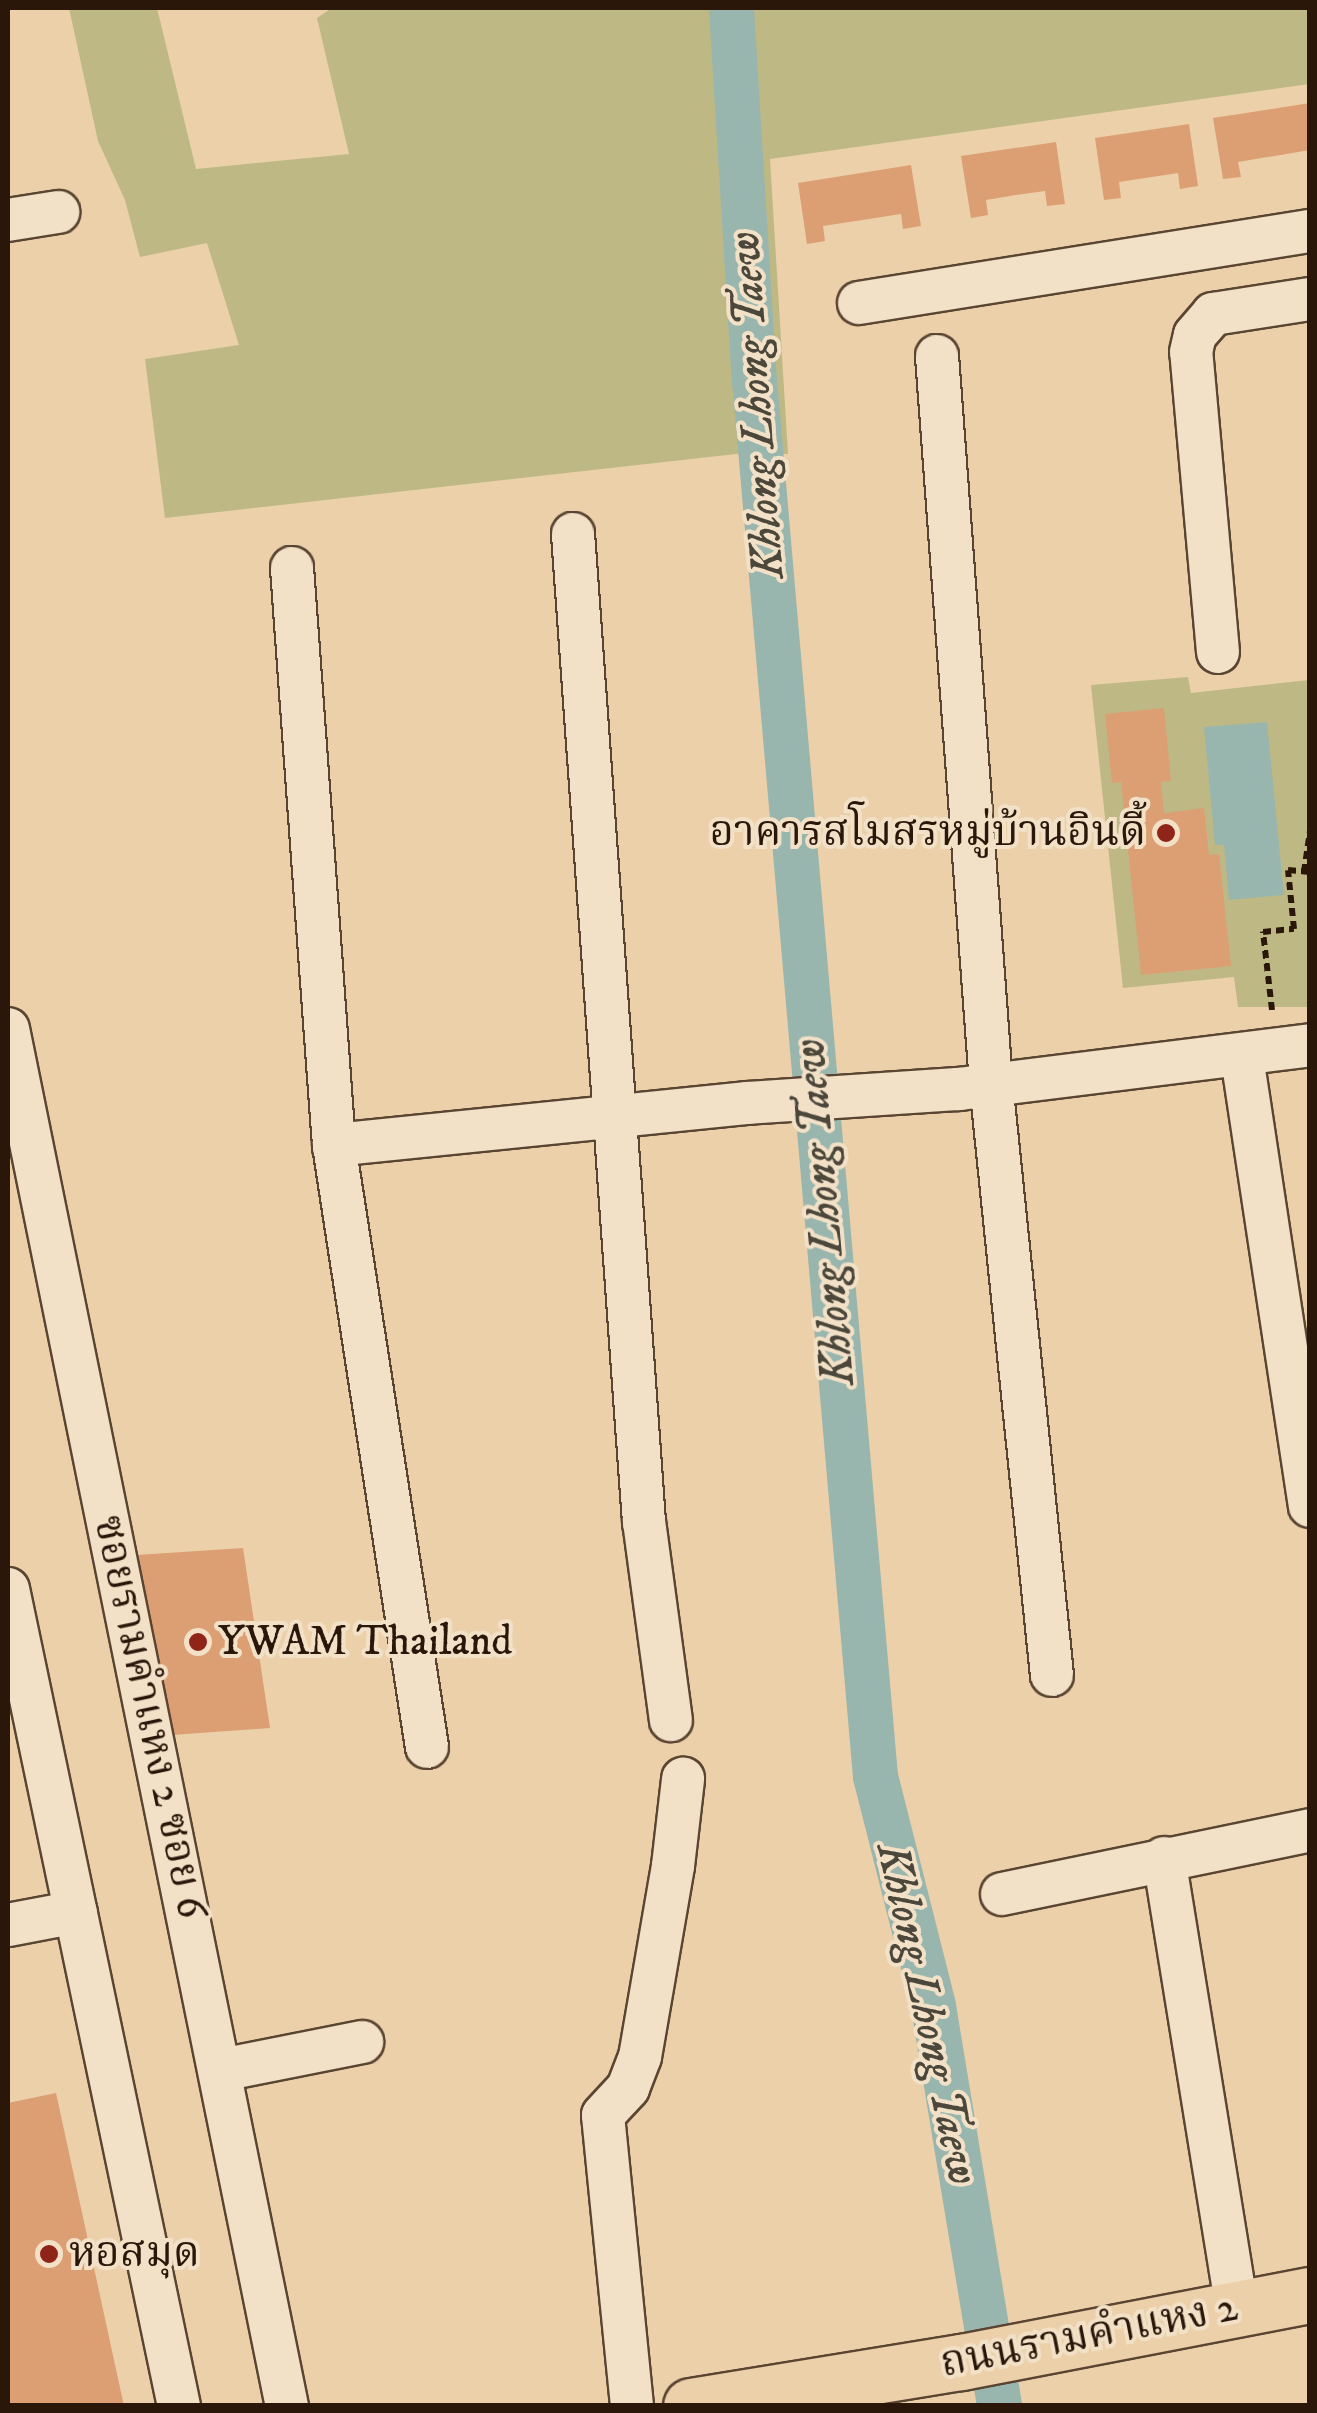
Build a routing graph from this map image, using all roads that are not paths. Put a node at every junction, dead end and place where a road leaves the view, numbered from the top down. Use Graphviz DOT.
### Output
graph roads {
  1 [pos="58,212"];
  2 [pos="8,220"];
  3 [pos="1310,230"];
  4 [pos="1310,300"];
  5 [pos="859,303"];
  6 [pos="937,356"];
  7 [pos="573,534"];
  8 [pos="292,568"];
  9 [pos="1218,652"];
  10 [pos="8,1029"];
  11 [pos="1310,1045"];
  12 [pos="1242,1057"];
  13 [pos="991,1083"];
  14 [pos="616,1115"];
  15 [pos="334,1145"];
  16 [pos="1310,1506"];
  17 [pos="8,1589"];
  18 [pos="1052,1676"];
  19 [pos="671,1720"];
  20 [pos="426,1747"];
  21 [pos="683,1779"];
  22 [pos="1310,1830"];
  23 [pos="1164,1858"];
  24 [pos="1002,1894"];
  25 [pos="76,1912"];
  26 [pos="8,1925"];
  27 [pos="362,2042"];
  28 [pos="222,2070"];
  29 [pos="1310,2294"];
  30 [pos="1237,2308"];
  31 [pos="179,2406"];
  32 [pos="287,2406"];
  33 [pos="632,2406"];
  34 [pos="691,2406"];
  1 -- 2 [label="street"];
  3 -- 5 [label="street"];
  4 -- 9 [label="street"];
  6 -- 13 [label="street"];
  7 -- 14 [label="street"];
  8 -- 15 [label="street"];
  10 -- 28 [label="street, ซอยรามคำแหง 2 ซอย 6"];
  11 -- 12 [label="street"];
  12 -- 13 [label="street"];
  12 -- 16 [label="street"];
  13 -- 14 [label="street"];
  13 -- 18 [label="street"];
  14 -- 15 [label="street"];
  14 -- 19 [label="street"];
  15 -- 20 [label="street"];
  17 -- 25 [label="street"];
  21 -- 33 [label="street"];
  22 -- 23 [label="street"];
  23 -- 24 [label="street"];
  23 -- 30 [label="street"];
  25 -- 26 [label="street"];
  25 -- 31 [label="street"];
  27 -- 28 [label="street"];
  28 -- 32 [label="street, ซอยรามคำแหง 2 ซอย 6"];
  29 -- 30 [label="main road, ถนนรามคำแหง 2"];
  30 -- 34 [label="main road, ถนนรามคำแหง 2"];
}
